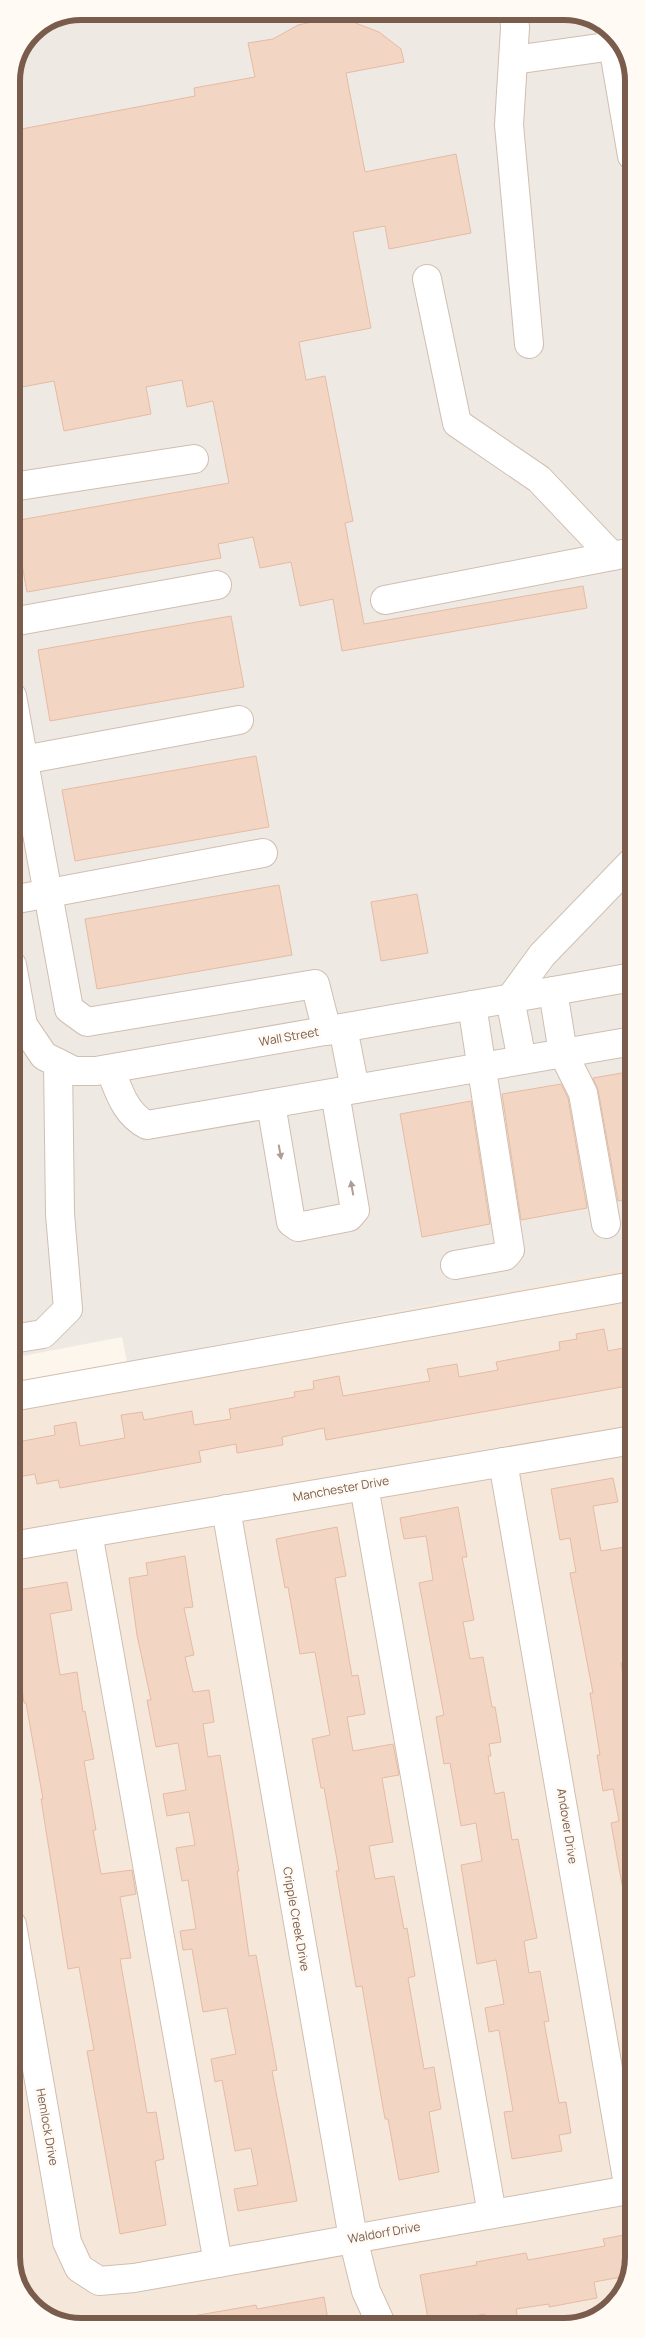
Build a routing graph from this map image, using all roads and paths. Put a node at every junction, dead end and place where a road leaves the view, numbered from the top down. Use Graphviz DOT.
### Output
graph roads {
  1 [pos="515,20"];
  2 [pos="607,38"];
  3 [pos="613,46"];
  4 [pos="514,60"];
  5 [pos="625,114"];
  6 [pos="427,279"];
  7 [pos="529,344"];
  8 [pos="194,459"];
  9 [pos="20,486"];
  10 [pos="622,554"];
  11 [pos="217,585"];
  12 [pos="385,600"];
  13 [pos="20,621"];
  14 [pos="239,720"];
  15 [pos="20,743"];
  16 [pos="23,760"];
  17 [pos="262,853"];
  18 [pos="625,868"];
  19 [pos="48,894"];
  20 [pos="20,899"];
  21 [pos="625,978"];
  22 [pos="553,991"];
  23 [pos="510,999"];
  24 [pos="472,1005"];
  25 [pos="20,1013"];
  26 [pos="335,1029"];
  27 [pos="625,1042"];
  28 [pos="563,1053"];
  29 [pos="522,1060"];
  30 [pos="58,1063"];
  31 [pos="482,1067"];
  32 [pos="110,1069"];
  33 [pos="345,1091"];
  34 [pos="271,1104"];
  35 [pos="606,1224"];
  36 [pos="455,1265"];
  37 [pos="625,1287"];
  38 [pos="20,1338"];
  39 [pos="20,1396"];
  40 [pos="625,1441"];
  41 [pos="503,1462"];
  42 [pos="364,1486"];
  43 [pos="226,1509"];
  44 [pos="88,1533"];
  45 [pos="20,1545"];
  46 [pos="20,1971"];
  47 [pos="625,2154"];
  48 [pos="625,2191"];
  49 [pos="492,2214"];
  50 [pos="353,2238"];
  51 [pos="218,2263"];
  52 [pos="134,2278"];
  53 [pos="378,2318"];
  1 -- 4 [label="street"];
  2 -- 4 [label="street"];
  3 -- 5 [label="street"];
  4 -- 7 [label="street"];
  6 -- 10 [label="street"];
  8 -- 9 [label="street"];
  10 -- 12 [label="street"];
  11 -- 13 [label="street"];
  14 -- 16 [label="street"];
  15 -- 16 [label="street"];
  16 -- 19 [label="street"];
  17 -- 19 [label="street"];
  18 -- 23 [label="street"];
  19 -- 20 [label="street"];
  19 -- 26 [label="street"];
  21 -- 22 [label="street, Wall Street"];
  22 -- 23 [label="street, Wall Street"];
  22 -- 28 [label="street"];
  23 -- 24 [label="street, Wall Street"];
  23 -- 29 [label="street"];
  24 -- 26 [label="street, Wall Street"];
  24 -- 31 [label="street"];
  25 -- 30 [label="street, Wall Street"];
  26 -- 32 [label="street, Wall Street"];
  26 -- 33 [label="street"];
  27 -- 28 [label="street"];
  28 -- 29 [label="street"];
  28 -- 35 [label="street"];
  29 -- 31 [label="street"];
  30 -- 32 [label="street, Wall Street"];
  30 -- 38 [label="street"];
  31 -- 33 [label="street"];
  31 -- 36 [label="street"];
  32 -- 34 [label="street"];
  33 -- 34 [label="street"];
  34 -- 33 [label="street, one-way"];
  37 -- 39 [label="street"];
  40 -- 41 [label="street, Manchester Drive"];
  41 -- 42 [label="street, Manchester Drive"];
  41 -- 47 [label="street, Andover Drive"];
  42 -- 43 [label="street, Manchester Drive"];
  42 -- 49 [label="street"];
  43 -- 44 [label="street, Manchester Drive"];
  43 -- 50 [label="street, Cripple Creek Drive"];
  44 -- 45 [label="street, Manchester Drive"];
  44 -- 51 [label="street"];
  46 -- 52 [label="street, Hemlock Drive"];
  48 -- 49 [label="street, Waldorf Drive"];
  49 -- 50 [label="street, Waldorf Drive"];
  50 -- 51 [label="street, Waldorf Drive"];
  50 -- 53 [label="street, Cripple Creek Drive"];
  51 -- 52 [label="street, Waldorf Drive"];
}
